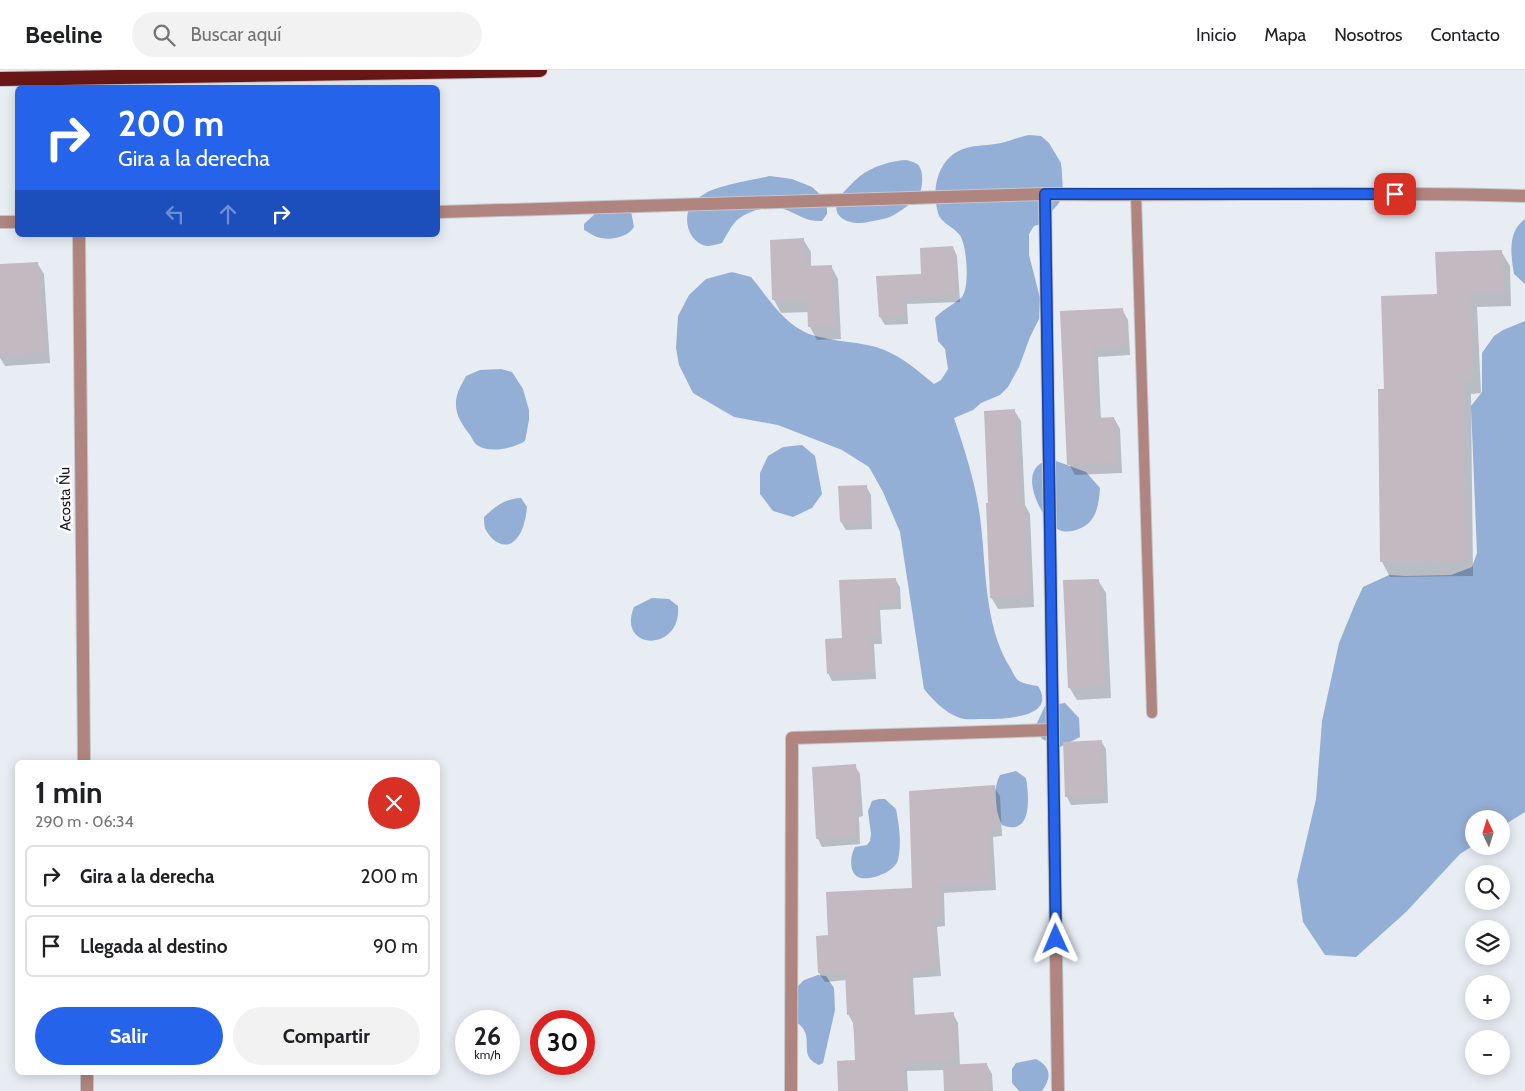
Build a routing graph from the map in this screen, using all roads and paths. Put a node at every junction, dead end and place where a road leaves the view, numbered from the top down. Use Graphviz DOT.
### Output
graph roads {
  1 [pos="540,70"];
  2 [pos="0,79"];
  3 [pos="1045,194"];
  4 [pos="1136,195"];
  5 [pos="1525,196"];
  6 [pos="440,212"];
  7 [pos="0,222"];
  8 [pos="15,222"];
  9 [pos="79,237"];
  10 [pos="1152,713"];
  11 [pos="1052,730"];
  12 [pos="84,760"];
  13 [pos="87,1075"];
  14 [pos="87,1091"];
  15 [pos="791,1091"];
  16 [pos="1058,1091"];
  1 -- 2 [label="highway"];
  3 -- 4 [label="street"];
  3 -- 6 [label="street"];
  3 -- 11 [label="street"];
  4 -- 5 [label="street"];
  4 -- 10 [label="lane"];
  7 -- 8 [label="street"];
  9 -- 12 [label="street, Acosta Ñu"];
  11 -- 15 [label="street"];
  11 -- 16 [label="street"];
  13 -- 14 [label="street"];
}
